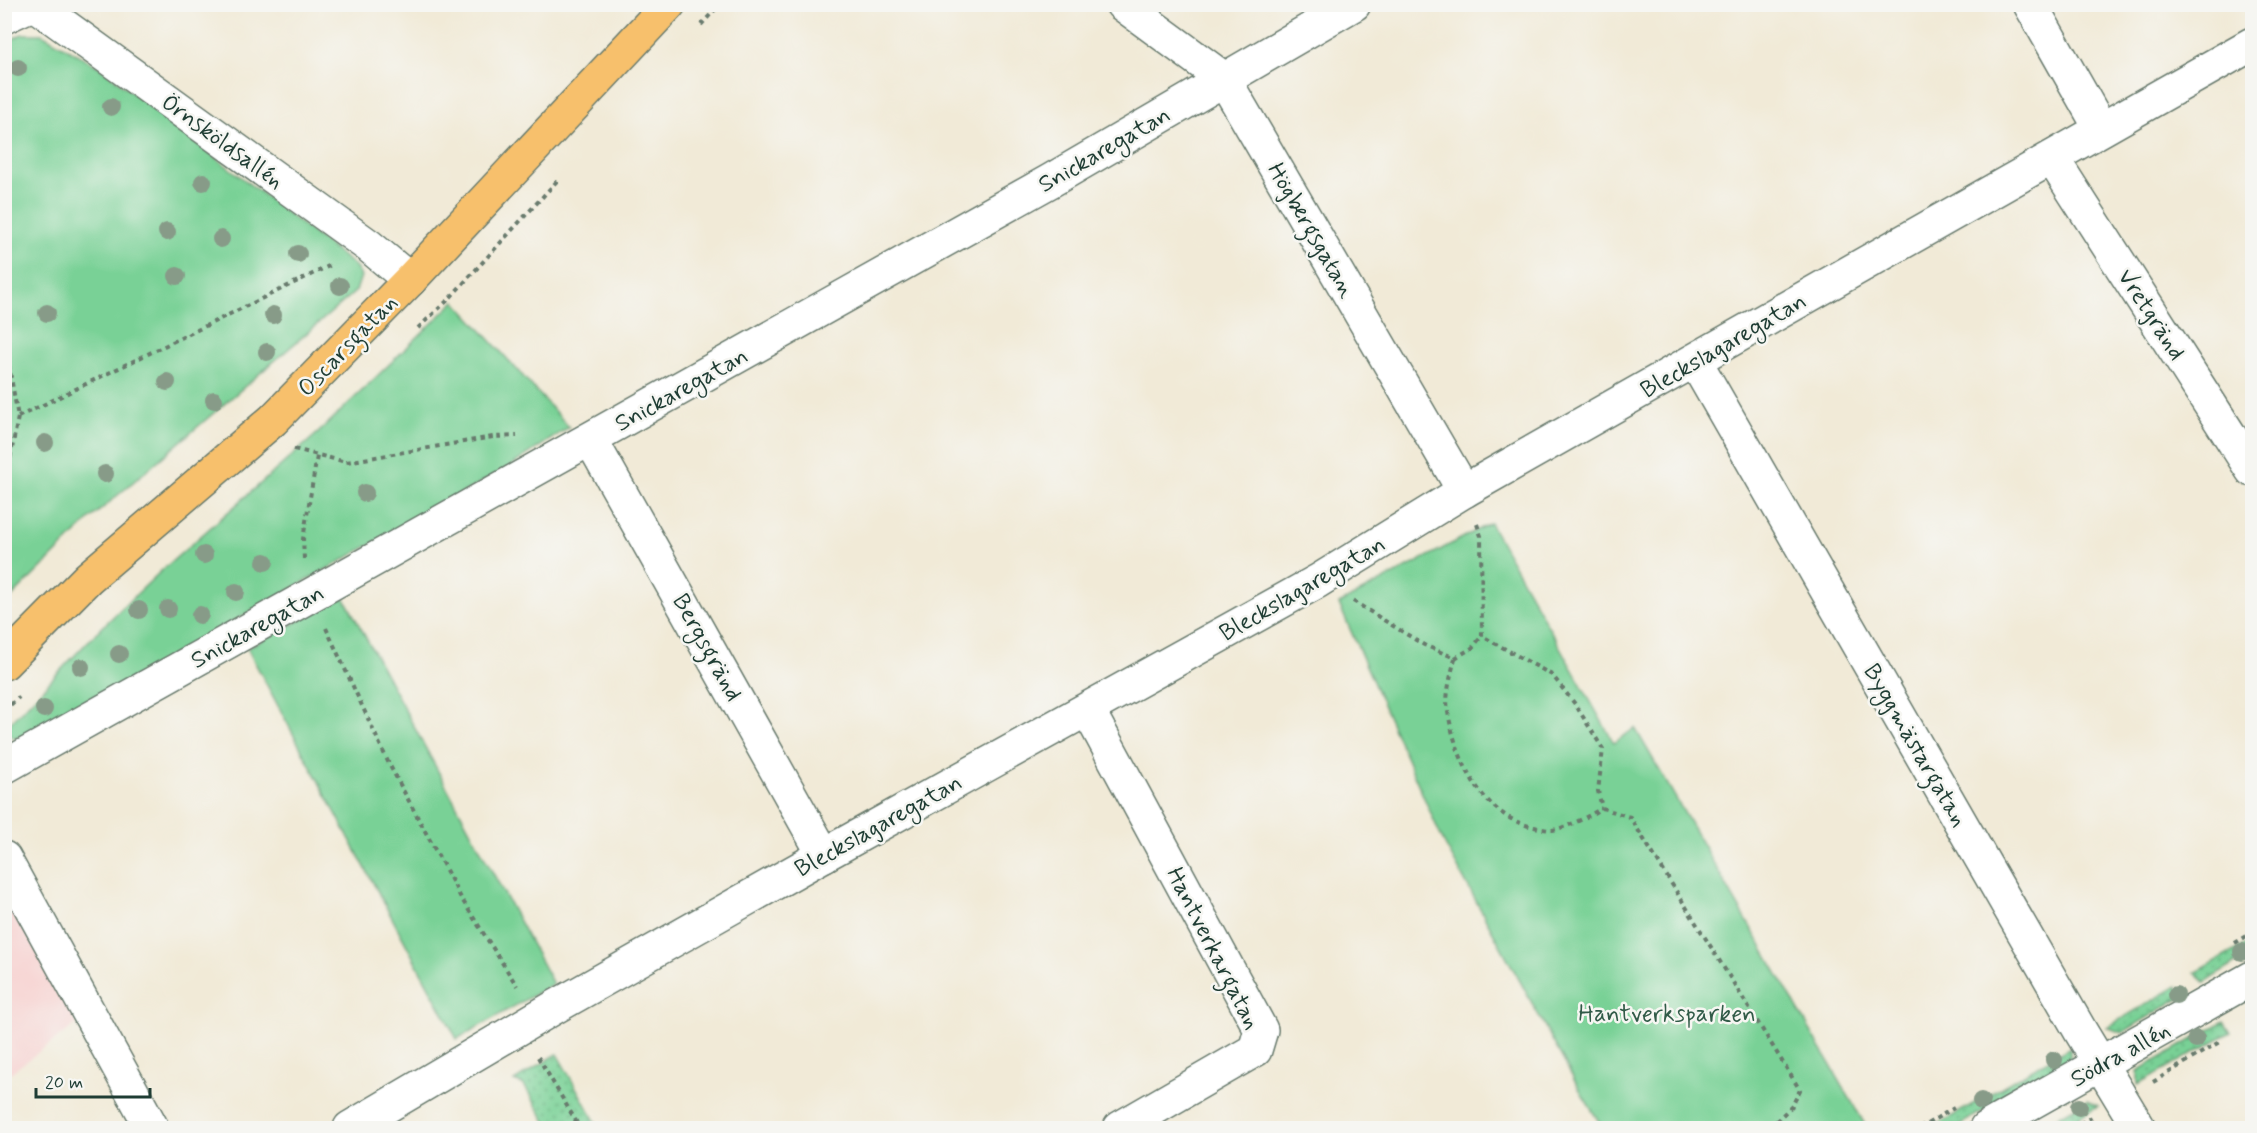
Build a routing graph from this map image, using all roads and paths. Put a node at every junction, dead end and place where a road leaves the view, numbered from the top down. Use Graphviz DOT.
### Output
graph roads {
  1 [pos="33,4"];
  2 [pos="669,4"];
  3 [pos="1122,4"];
  4 [pos="1354,4"];
  5 [pos="2030,4"];
  6 [pos="4,17"];
  7 [pos="2253,44"];
  8 [pos="1224,79"];
  9 [pos="2101,129"];
  10 [pos="4,135"];
  11 [pos="2052,158"];
  12 [pos="4,203"];
  13 [pos="369,246"];
  14 [pos="410,280"];
  15 [pos="4,338"];
  16 [pos="1695,361"];
  17 [pos="18,417"];
  18 [pos="525,436"];
  19 [pos="591,440"];
  20 [pos="293,448"];
  21 [pos="316,456"];
  22 [pos="2253,470"];
  23 [pos="1464,491"];
  24 [pos="4,492"];
  25 [pos="1318,581"];
  26 [pos="310,596"];
  27 [pos="1482,636"];
  28 [pos="1455,658"];
  29 [pos="4,663"];
  30 [pos="1088,710"];
  31 [pos="4,767"];
  32 [pos="1602,808"];
  33 [pos="824,855"];
  34 [pos="4,858"];
  35 [pos="2253,978"];
  36 [pos="529,1022"];
  37 [pos="2225,1038"];
  38 [pos="2101,1064"];
  39 [pos="2123,1100"];
  40 [pos="152,1128"];
  41 [pos="350,1128"];
  42 [pos="580,1128"];
  43 [pos="1120,1128"];
  44 [pos="1769,1128"];
  45 [pos="1986,1128"];
  46 [pos="2072,1128"];
  47 [pos="2139,1128"];
  1 -- 6 [label="street"];
  1 -- 13 [label="street, Örnsköldsallén"];
  2 -- 14 [label="main road, Oscarsgatan"];
  3 -- 8 [label="street, Högbergsgatan"];
  4 -- 8 [label="street, Snickaregatan"];
  5 -- 9 [label="street"];
  7 -- 9 [label="street, Bleckslagaregatan"];
  8 -- 19 [label="street, Snickaregatan"];
  8 -- 23 [label="street, Högbergsgatan"];
  9 -- 11 [label="street, Bleckslagaregatan"];
  10 -- 12 [label="path"];
  11 -- 16 [label="street, Bleckslagaregatan"];
  11 -- 22 [label="street, Vretgränd"];
  13 -- 14 [label="street, Örnsköldsallén"];
  13 -- 17 [label="path"];
  14 -- 29 [label="main road, Oscarsgatan"];
  15 -- 17 [label="path"];
  16 -- 23 [label="street, Bleckslagaregatan"];
  16 -- 38 [label="street, Byggmästargatan"];
  17 -- 24 [label="path"];
  18 -- 21 [label="path"];
  19 -- 26 [label="street, Snickaregatan"];
  19 -- 33 [label="street, Bergsgränd"];
  20 -- 21 [label="path"];
  21 -- 26 [label="path"];
  23 -- 25 [label="street, Bleckslagaregatan"];
  23 -- 27 [label="path"];
  25 -- 28 [label="path"];
  25 -- 30 [label="street, Bleckslagaregatan"];
  26 -- 31 [label="street, Snickaregatan"];
  26 -- 36 [label="path"];
  27 -- 28 [label="path"];
  27 -- 32 [label="path"];
  28 -- 32 [label="path"];
  30 -- 33 [label="street, Bleckslagaregatan"];
  30 -- 43 [label="street, Hantverkargatan"];
  32 -- 44 [label="path"];
  33 -- 36 [label="street, Bleckslagaregatan"];
  34 -- 40 [label="street"];
  35 -- 38 [label="street, Södra allén"];
  36 -- 41 [label="street, Bleckslagaregatan"];
  36 -- 42 [label="path"];
  37 -- 39 [label="path"];
  38 -- 39 [label="street, Byggmästargatan"];
  38 -- 45 [label="street, Södra allén"];
  39 -- 46 [label="path"];
  39 -- 47 [label="street, Byggmästargatan"];
}
